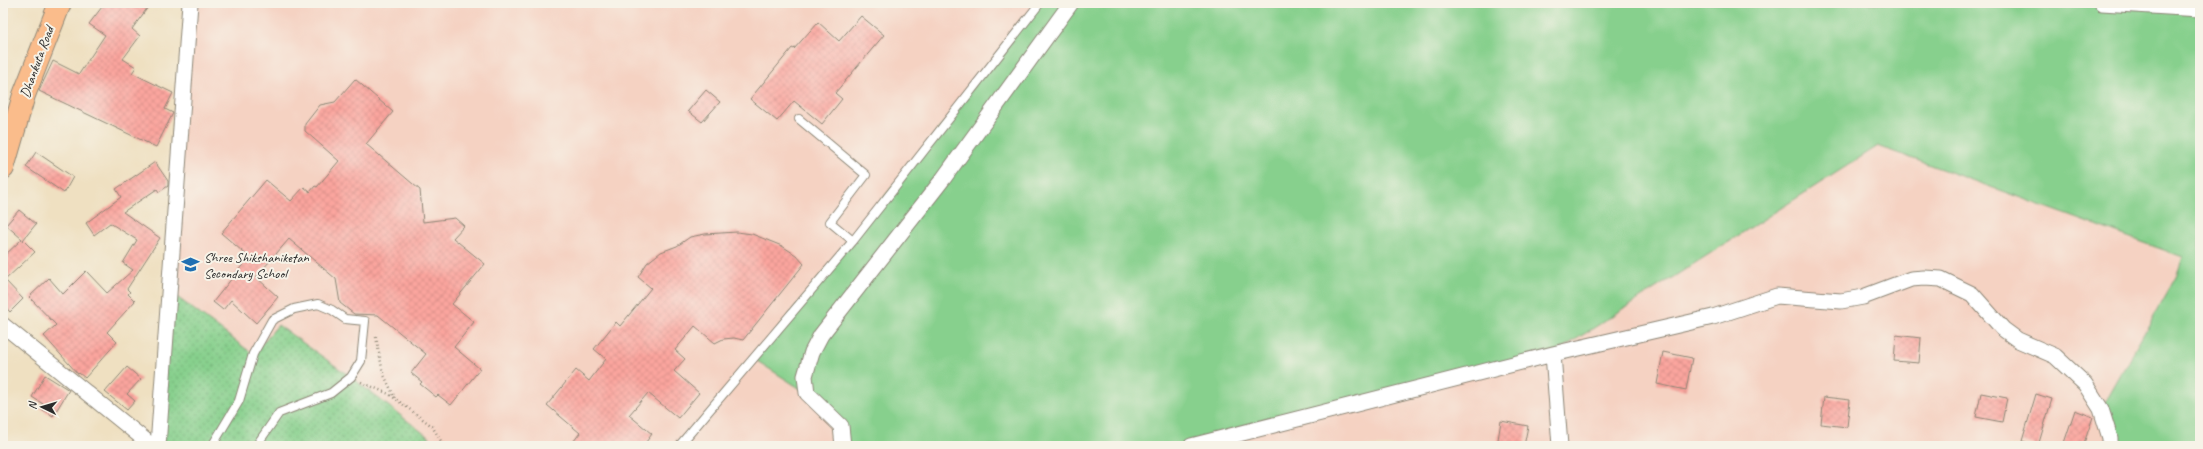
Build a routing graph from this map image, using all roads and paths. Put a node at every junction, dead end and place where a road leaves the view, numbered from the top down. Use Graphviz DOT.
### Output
graph roads {
  1 [pos="60,3"];
  2 [pos="190,3"];
  3 [pos="1040,3"];
  4 [pos="1071,3"];
  5 [pos="2102,3"];
  6 [pos="2200,9"];
  7 [pos="799,119"];
  8 [pos="3,168"];
  9 [pos="853,241"];
  10 [pos="365,321"];
  11 [pos="3,325"];
  12 [pos="1553,354"];
  13 [pos="352,377"];
  14 [pos="396,399"];
  15 [pos="150,444"];
  16 [pos="212,446"];
  17 [pos="256,446"];
  18 [pos="444,446"];
  19 [pos="679,446"];
  20 [pos="843,446"];
  21 [pos="1191,446"];
  22 [pos="1560,446"];
  23 [pos="2110,446"];
  1 -- 8 [label="main road, Dhankuta Road"];
  2 -- 15 [label="street"];
  3 -- 9 [label="lane"];
  4 -- 20 [label="street"];
  5 -- 6 [label="street"];
  7 -- 9 [label="lane"];
  9 -- 19 [label="lane"];
  10 -- 13 [label="lane"];
  10 -- 14 [label="path"];
  10 -- 16 [label="lane"];
  11 -- 15 [label="street"];
  12 -- 21 [label="street"];
  12 -- 22 [label="street"];
  12 -- 23 [label="street"];
  13 -- 14 [label="path"];
  13 -- 17 [label="lane"];
  14 -- 18 [label="path"];
}
